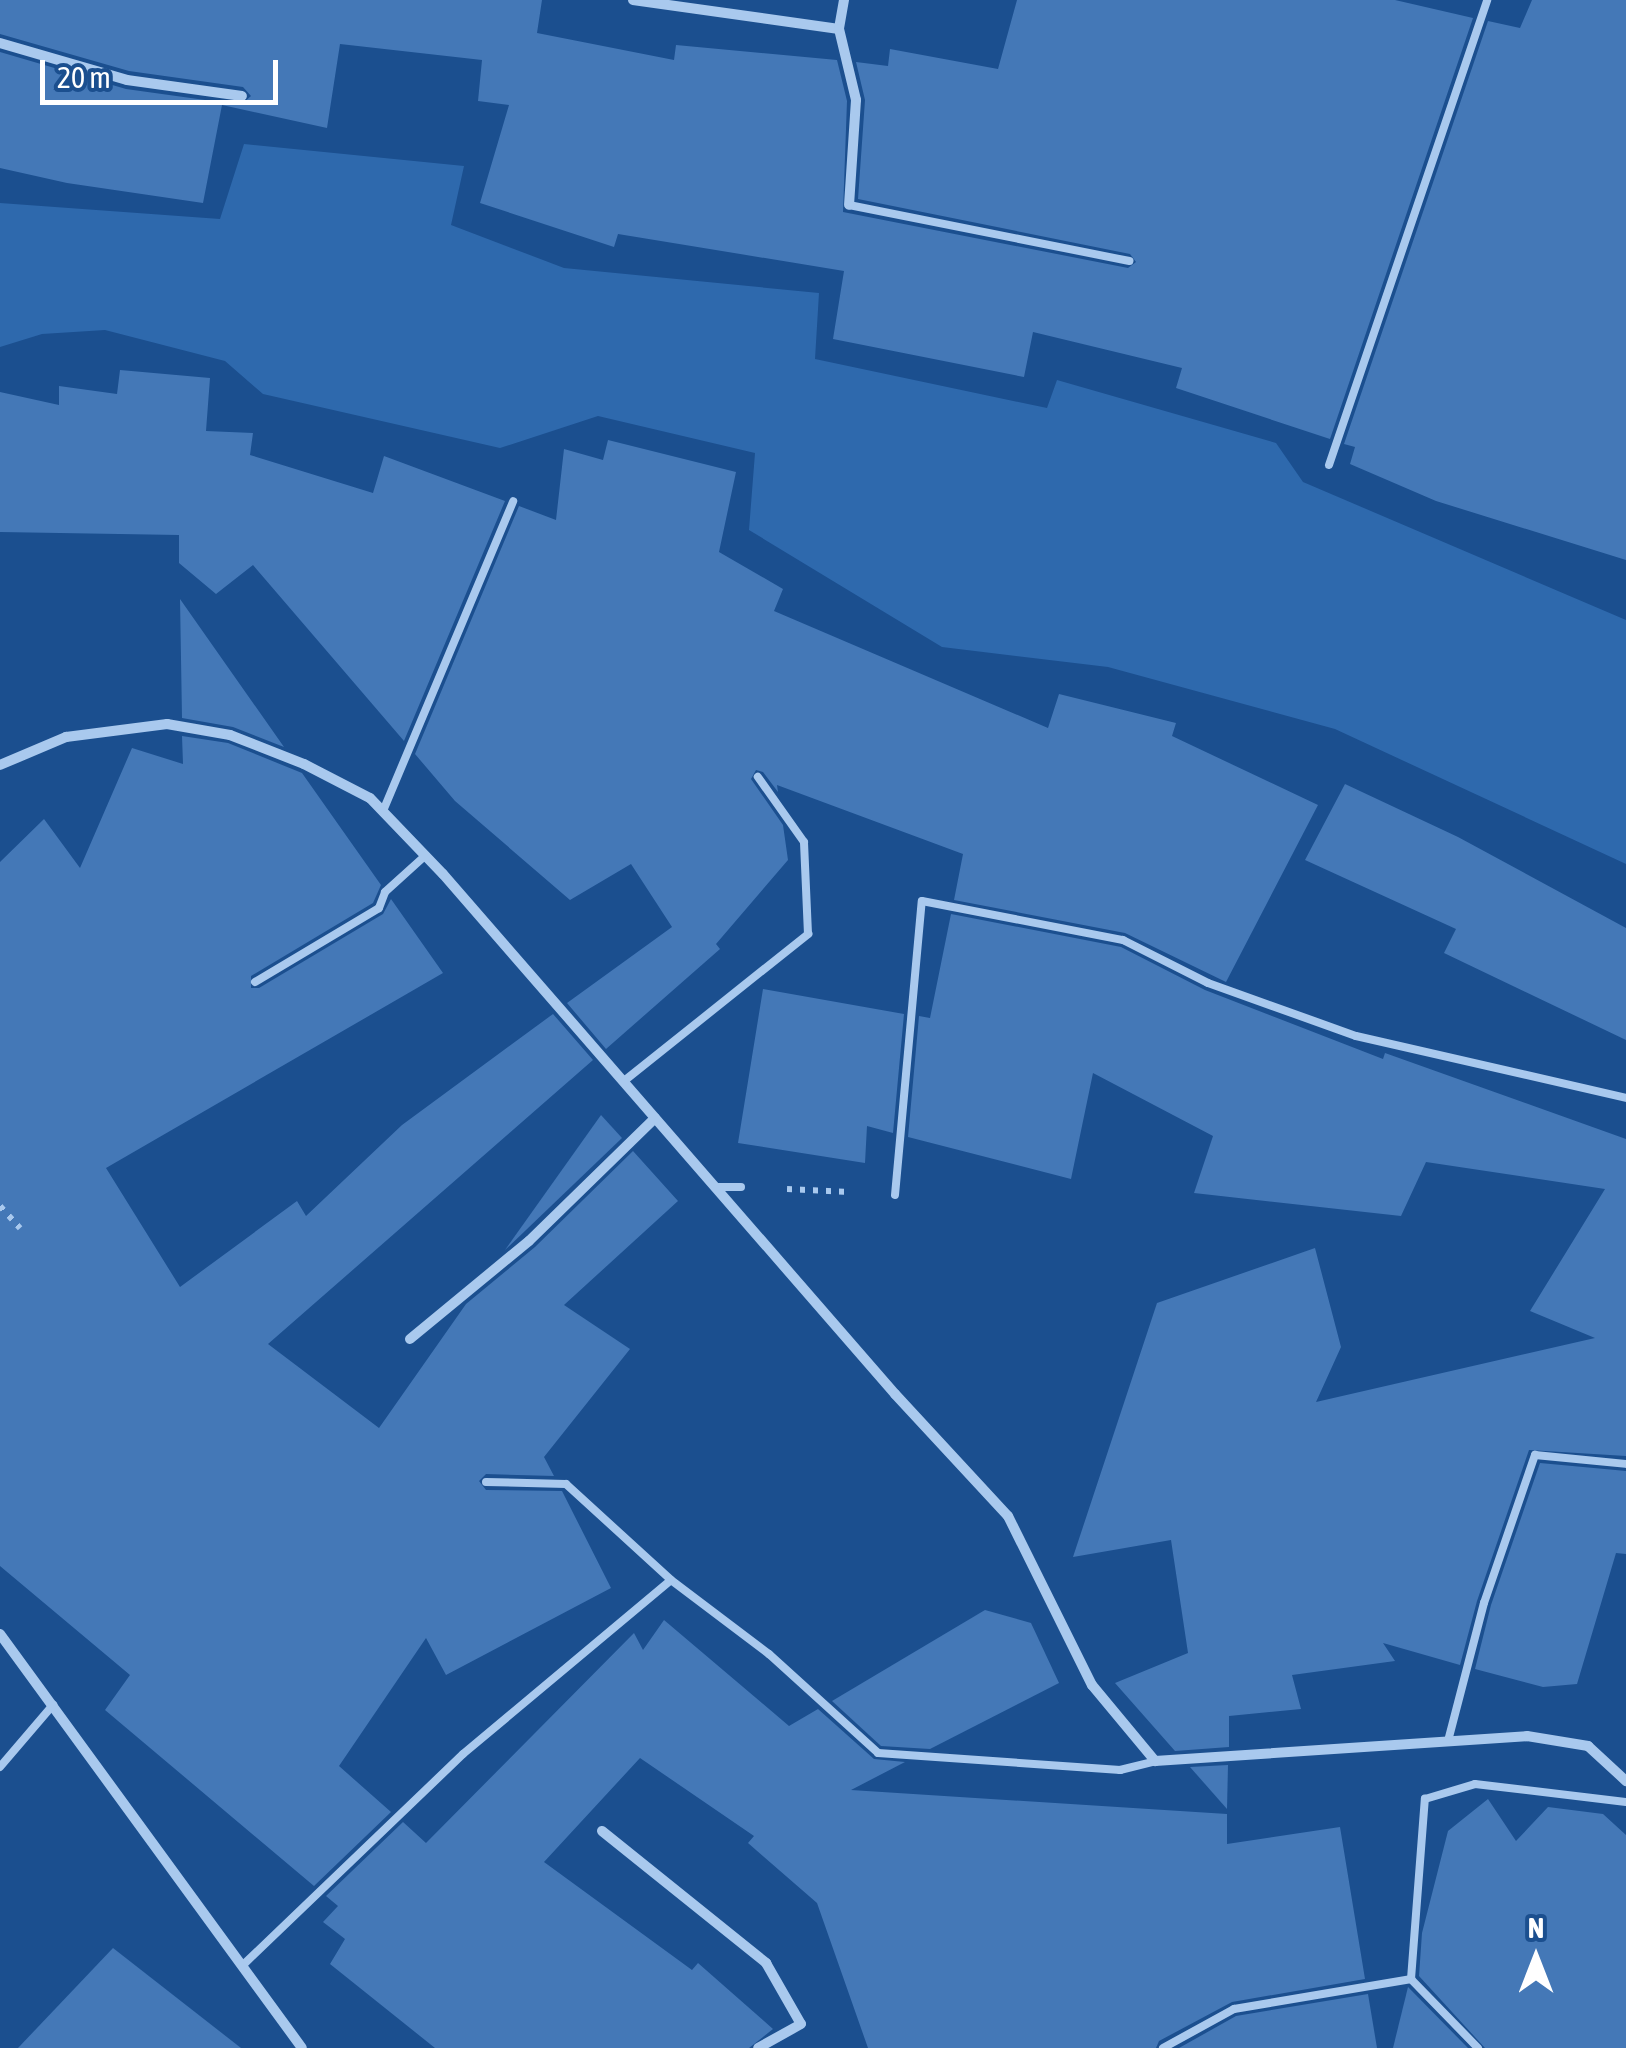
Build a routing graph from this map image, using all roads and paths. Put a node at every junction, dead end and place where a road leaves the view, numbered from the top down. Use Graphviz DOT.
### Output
graph roads {
  1 [pos="633,0"];
  2 [pos="844,0"];
  3 [pos="1487,0"];
  4 [pos="839,29"];
  5 [pos="0,43"];
  6 [pos="242,96"];
  7 [pos="849,204"];
  8 [pos="1129,262"];
  9 [pos="1329,465"];
  10 [pos="514,501"];
  11 [pos="0,765"];
  12 [pos="758,777"];
  13 [pos="382,812"];
  14 [pos="426,855"];
  15 [pos="255,982"];
  16 [pos="624,1081"];
  17 [pos="1626,1098"];
  18 [pos="655,1118"];
  19 [pos="716,1187"];
  20 [pos="741,1187"];
  21 [pos="895,1195"];
  22 [pos="0,1206"];
  23 [pos="20,1228"];
  24 [pos="410,1339"];
  25 [pos="1626,1464"];
  26 [pos="486,1482"];
  27 [pos="672,1580"];
  28 [pos="0,1634"];
  29 [pos="53,1705"];
  30 [pos="1448,1741"];
  31 [pos="1155,1761"];
  32 [pos="0,1767"];
  33 [pos="1626,1781"];
  34 [pos="1626,1802"];
  35 [pos="602,1831"];
  36 [pos="242,1966"];
  37 [pos="1411,1979"];
  38 [pos="302,2048"];
  39 [pos="758,2048"];
  40 [pos="1163,2048"];
  41 [pos="1478,2048"];
  1 -- 4 [label="street"];
  2 -- 4 [label="street"];
  3 -- 9 [label="lane"];
  4 -- 7 [label="street"];
  5 -- 6 [label="street"];
  7 -- 8 [label="lane"];
  10 -- 13 [label="lane"];
  11 -- 13 [label="street"];
  12 -- 16 [label="lane"];
  13 -- 14 [label="street"];
  14 -- 15 [label="lane"];
  14 -- 16 [label="street"];
  16 -- 18 [label="street"];
  17 -- 21 [label="lane"];
  18 -- 19 [label="street"];
  18 -- 24 [label="street"];
  19 -- 20 [label="lane"];
  19 -- 31 [label="street"];
  20 -- 21 [label="path"];
  22 -- 23 [label="path"];
  25 -- 30 [label="lane"];
  26 -- 27 [label="lane"];
  27 -- 31 [label="lane"];
  27 -- 36 [label="lane"];
  28 -- 29 [label="street"];
  29 -- 32 [label="lane"];
  29 -- 36 [label="street"];
  30 -- 31 [label="street"];
  30 -- 33 [label="street"];
  34 -- 37 [label="lane"];
  35 -- 39 [label="street"];
  36 -- 38 [label="street"];
  37 -- 40 [label="lane"];
  37 -- 41 [label="lane"];
}
